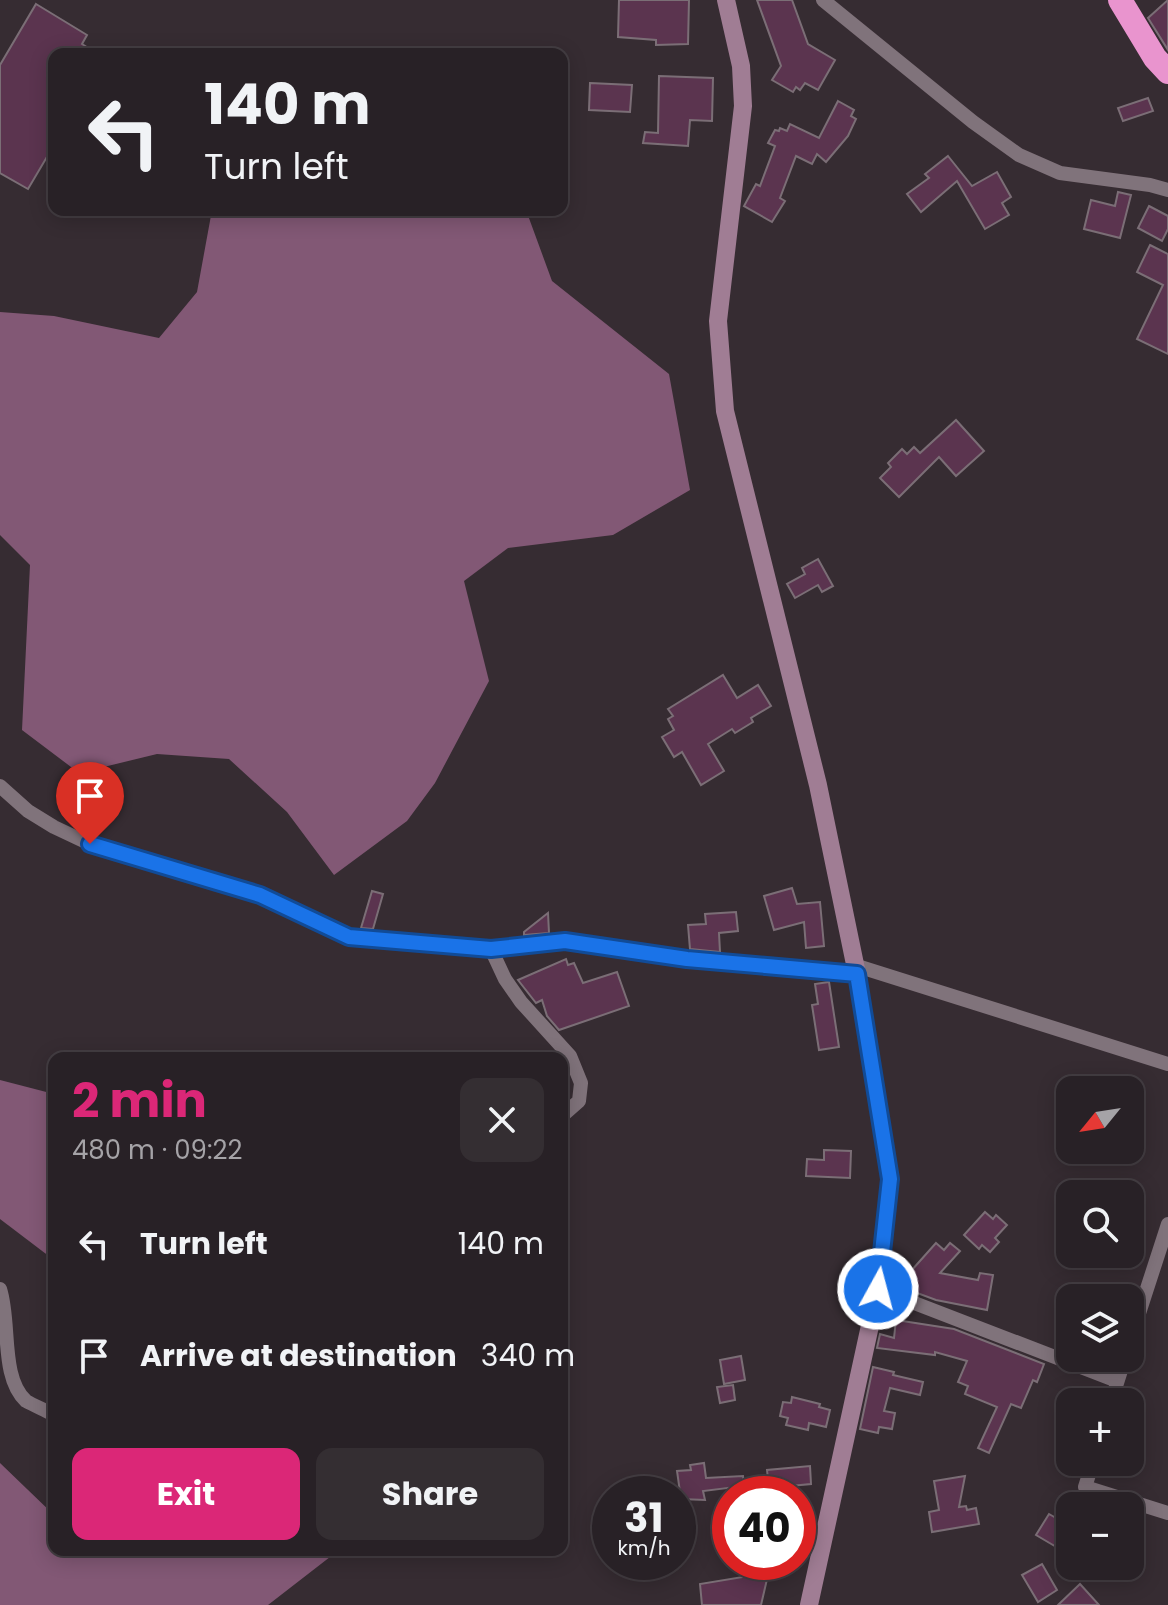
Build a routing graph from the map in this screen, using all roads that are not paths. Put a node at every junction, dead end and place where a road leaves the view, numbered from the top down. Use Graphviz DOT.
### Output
graph roads {
  1 [pos="726,0"];
  2 [pos="823,0"];
  3 [pos="1120,0"];
  4 [pos="1168,72"];
  5 [pos="1168,190"];
  6 [pos="0,786"];
  7 [pos="491,949"];
  8 [pos="855,970"];
  9 [pos="566,1052"];
  10 [pos="568,1054"];
  11 [pos="1168,1064"];
  12 [pos="568,1111"];
  13 [pos="1168,1224"];
  14 [pos="0,1289"];
  15 [pos="878,1289"];
  16 [pos="1144,1298"];
  17 [pos="1120,1372"];
  18 [pos="1117,1381"];
  19 [pos="1115,1388"];
  20 [pos="48,1412"];
  21 [pos="1089,1476"];
  22 [pos="1168,1513"];
  23 [pos="809,1605"];
  1 -- 8 [label="street"];
  2 -- 5 [label="street"];
  3 -- 4 [label="highway"];
  6 -- 7 [label="street"];
  7 -- 8 [label="street"];
  7 -- 9 [label="street"];
  8 -- 11 [label="street"];
  8 -- 15 [label="street"];
  10 -- 12 [label="street"];
  13 -- 16 [label="street"];
  14 -- 20 [label="street"];
  15 -- 18 [label="street"];
  15 -- 23 [label="street"];
  17 -- 18 [label="street"];
  18 -- 19 [label="street"];
  21 -- 22 [label="street"];
}
